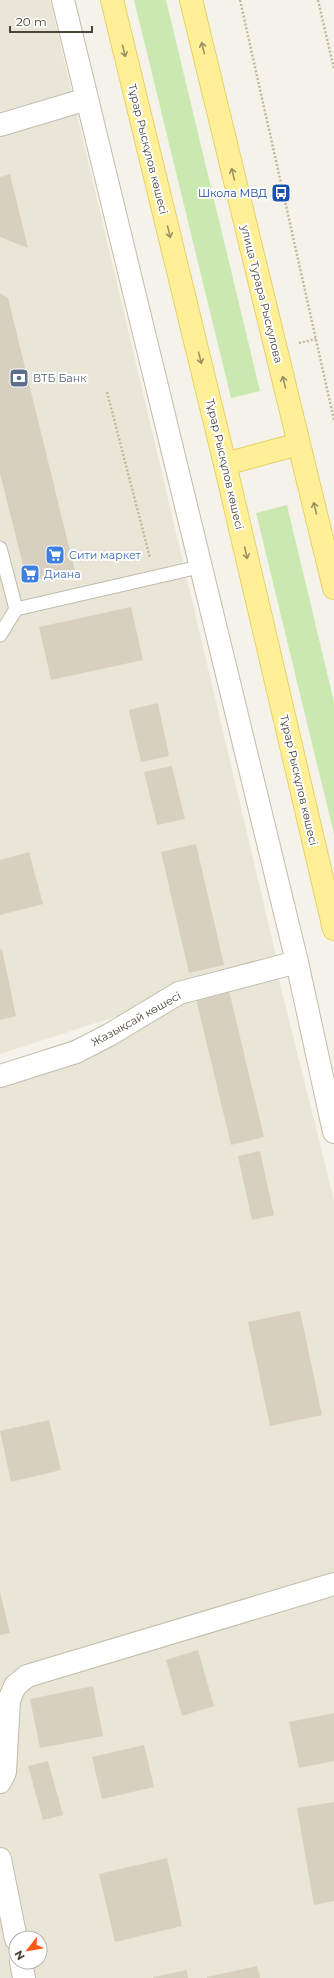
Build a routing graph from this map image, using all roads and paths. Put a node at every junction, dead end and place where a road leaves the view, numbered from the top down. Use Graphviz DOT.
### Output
graph roads {
  1 [pos="63,0"];
  2 [pos="112,0"];
  3 [pos="191,0"];
  4 [pos="240,0"];
  5 [pos="318,0"];
  6 [pos="334,69"];
  7 [pos="87,99"];
  8 [pos="0,125"];
  9 [pos="107,392"];
  10 [pos="334,420"];
  11 [pos="299,444"];
  12 [pos="226,464"];
  13 [pos="329,546"];
  14 [pos="0,548"];
  15 [pos="200,567"];
  16 [pos="155,577"];
  17 [pos="334,588"];
  18 [pos="16,609"];
  19 [pos="0,635"];
  20 [pos="334,929"];
  21 [pos="297,962"];
  22 [pos="0,1076"];
  23 [pos="334,1132"];
  24 [pos="334,1584"];
  25 [pos="0,1782"];
  26 [pos="0,1859"];
  27 [pos="14,1930"];
  1 -- 7 [label="street"];
  2 -- 12 [label="main road, Тұрар Рыскұлов көшесі, one-way"];
  11 -- 3 [label="main road, улица Турара Рыскулова, one-way"];
  4 -- 10 [label="path"];
  5 -- 6 [label="path"];
  7 -- 8 [label="street"];
  7 -- 15 [label="street"];
  9 -- 16 [label="path"];
  11 -- 12 [label="main road"];
  13 -- 11 [label="main road, улица Турара Рыскулова, one-way"];
  12 -- 20 [label="main road, Тұрар Рыскұлов көшесі, one-way"];
  13 -- 17 [label="main road, улица Турара Рыскулова"];
  14 -- 18 [label="lane"];
  15 -- 16 [label="lane"];
  15 -- 21 [label="street"];
  16 -- 18 [label="lane"];
  18 -- 19 [label="lane"];
  21 -- 22 [label="street, Жазықсай көшесі"];
  21 -- 23 [label="street"];
  24 -- 25 [label="street"];
  26 -- 27 [label="street"];
}
